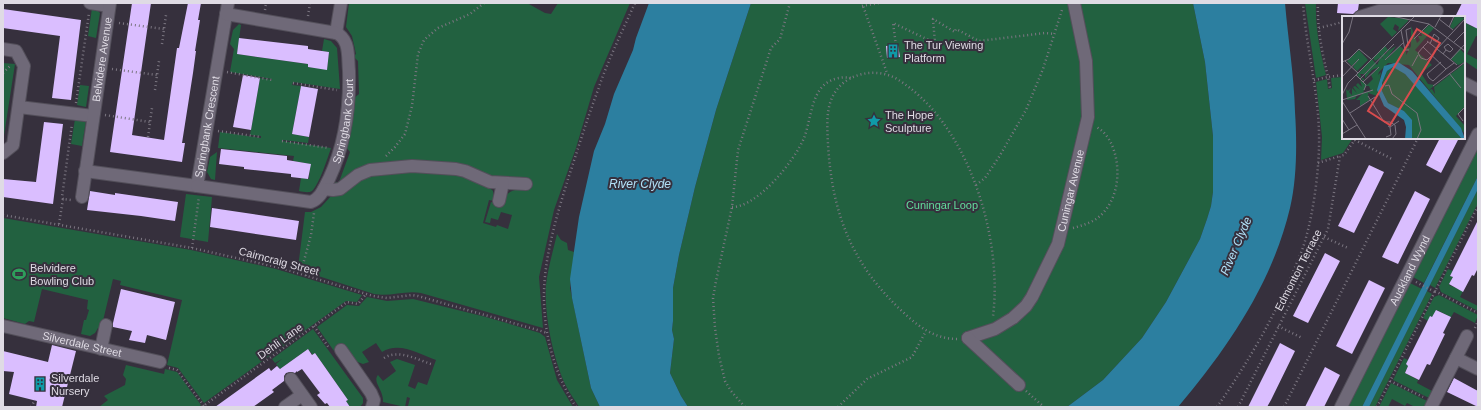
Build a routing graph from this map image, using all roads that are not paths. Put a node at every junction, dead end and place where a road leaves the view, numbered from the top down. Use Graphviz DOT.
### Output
graph roads {
  1 [pos="90,3"];
  2 [pos="341,3"];
  3 [pos="109,4"];
  4 [pos="1069,5"];
  5 [pos="1379,7"];
  6 [pos="227,8"];
  7 [pos="1438,10"];
  8 [pos="1362,16"];
  9 [pos="336,33"];
  10 [pos="3,49"];
  11 [pos="1465,84"];
  12 [pos="1478,90"];
  13 [pos="19,107"];
  14 [pos="94,115"];
  15 [pos="1478,134"];
  16 [pos="3,153"];
  17 [pos="85,171"];
  18 [pos="503,183"];
  19 [pos="526,184"];
  20 [pos="199,186"];
  21 [pos="324,189"];
  22 [pos="82,197"];
  23 [pos="499,201"];
  24 [pos="106,325"];
  25 [pos="3,326"];
  26 [pos="1467,336"];
  27 [pos="101,348"];
  28 [pos="341,350"];
  29 [pos="1456,358"];
  30 [pos="160,362"];
  31 [pos="1478,368"];
  32 [pos="292,379"];
  33 [pos="1019,385"];
  34 [pos="302,395"];
  35 [pos="1432,405"];
  36 [pos="285,407"];
  37 [pos="311,407"];
  38 [pos="372,407"];
  39 [pos="1341,407"];
  1 -- 3 [label="street"];
  2 -- 9 [label="street"];
  3 -- 14 [label="street, Belvidere Avenue"];
  4 -- 33 [label="street, Cuningar Avenue"];
  5 -- 7 [label="street"];
  5 -- 8 [label="street"];
  6 -- 9 [label="street"];
  6 -- 20 [label="street, Springbank Crescent"];
  9 -- 21 [label="street, Springbank Court"];
  10 -- 13 [label="street"];
  11 -- 12 [label="street"];
  13 -- 14 [label="street, Belvidere Avenue"];
  13 -- 16 [label="street"];
  14 -- 17 [label="street, Belvidere Avenue"];
  15 -- 39 [label="street, Auckland Wynd"];
  17 -- 20 [label="street, Springbank Crescent"];
  17 -- 22 [label="street, Belvidere Avenue"];
  18 -- 19 [label="street"];
  18 -- 21 [label="street"];
  18 -- 23 [label="street"];
  20 -- 21 [label="street, Springbank Court"];
  24 -- 27 [label="street"];
  25 -- 27 [label="street, Silverdale Street"];
  26 -- 29 [label="street"];
  27 -- 30 [label="street, Silverdale Street"];
  28 -- 38 [label="street"];
  29 -- 31 [label="street"];
  29 -- 35 [label="street"];
  32 -- 34 [label="street"];
  34 -- 36 [label="street"];
  34 -- 37 [label="street"];
}
